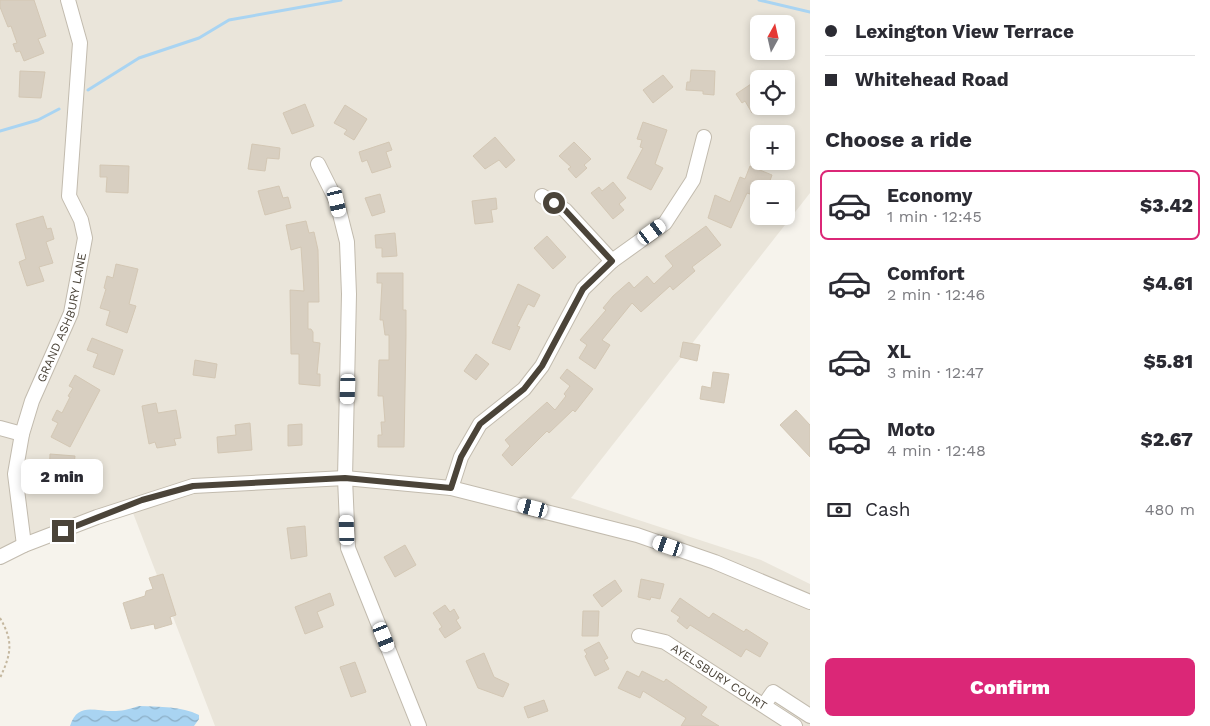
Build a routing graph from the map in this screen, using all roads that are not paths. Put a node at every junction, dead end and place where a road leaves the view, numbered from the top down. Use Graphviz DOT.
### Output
graph roads {
  1 [pos="68,0"];
  2 [pos="704,137"];
  3 [pos="318,164"];
  4 [pos="542,196"];
  5 [pos="612,261"];
  6 [pos="0,428"];
  7 [pos="22,434"];
  8 [pos="345,478"];
  9 [pos="451,488"];
  10 [pos="24,545"];
  11 [pos="0,557"];
  12 [pos="810,602"];
  13 [pos="639,636"];
  14 [pos="764,706"];
  15 [pos="810,716"];
  16 [pos="420,726"];
  17 [pos="795,726"];
  1 -- 7 [label="street, GRAND ASHBURY LANE"];
  2 -- 5 [label="street"];
  3 -- 8 [label="street"];
  4 -- 5 [label="street"];
  5 -- 9 [label="street"];
  6 -- 7 [label="street"];
  7 -- 10 [label="street, GRAND ASHBURY LANE"];
  8 -- 9 [label="street"];
  8 -- 10 [label="street"];
  8 -- 16 [label="street"];
  9 -- 12 [label="street"];
  10 -- 11 [label="street"];
  13 -- 14 [label="street, AYELSBURY COURT"];
  14 -- 15 [label="street"];
  14 -- 17 [label="street, AYELSBURY COURT"];
}
